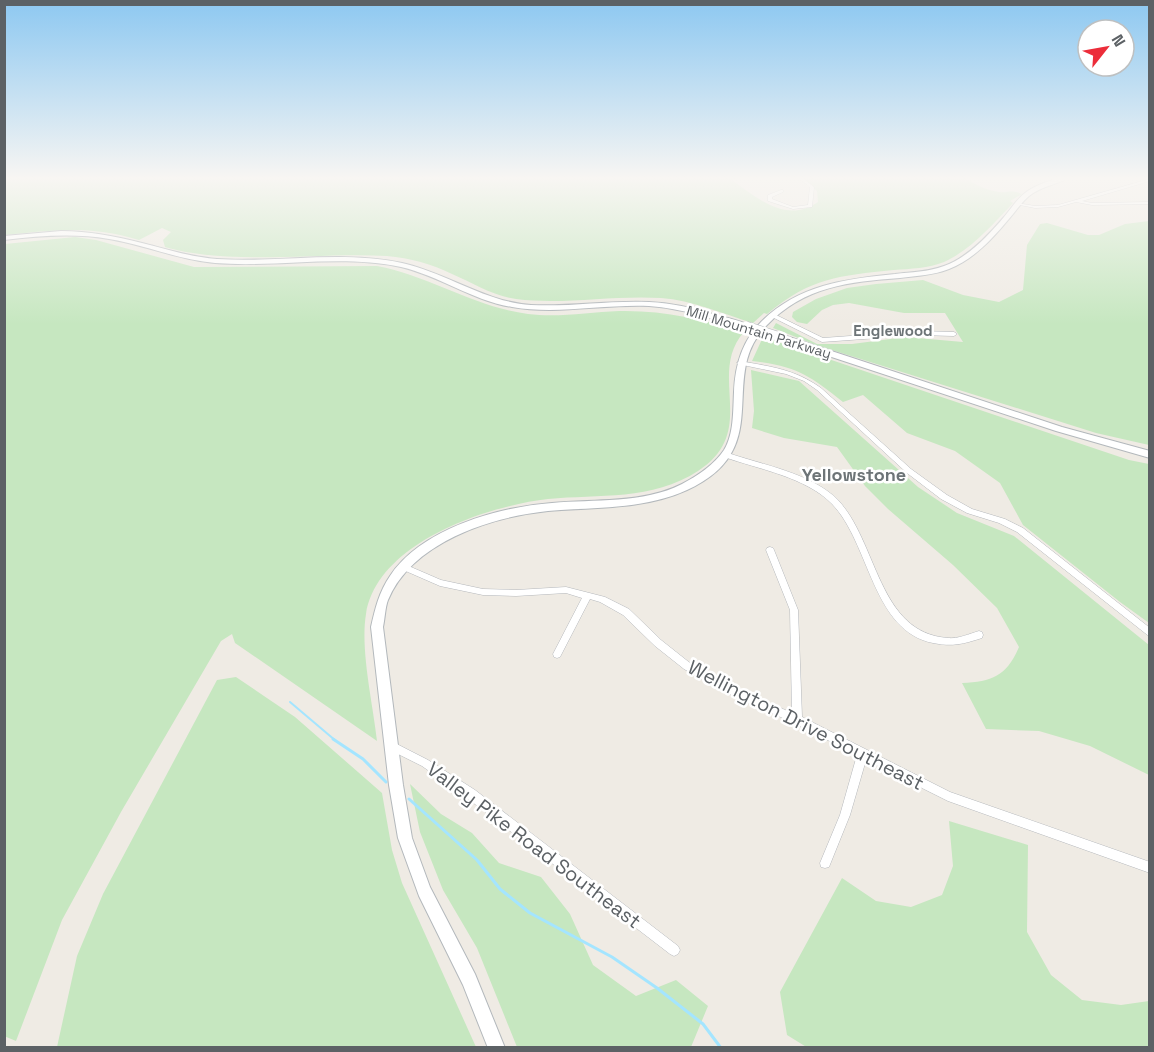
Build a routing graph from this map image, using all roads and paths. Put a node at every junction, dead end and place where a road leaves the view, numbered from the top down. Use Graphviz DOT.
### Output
graph roads {
  1 [pos="998,226"];
  2 [pos="4,238"];
  3 [pos="772,315"];
  4 [pos="954,334"];
  5 [pos="740,363"];
  6 [pos="726,455"];
  7 [pos="1149,455"];
  8 [pos="770,550"];
  9 [pos="404,567"];
  10 [pos="588,595"];
  11 [pos="1149,633"];
  12 [pos="979,635"];
  13 [pos="557,654"];
  14 [pos="797,720"];
  15 [pos="391,746"];
  16 [pos="864,753"];
  17 [pos="825,863"];
  18 [pos="1149,868"];
  19 [pos="674,950"];
  20 [pos="497,1047"];
  1 -- 3 [label="street"];
  2 -- 7 [label="street, Mill Mountain Parkway, bridge"];
  3 -- 4 [label="street"];
  3 -- 5 [label="street"];
  5 -- 6 [label="street"];
  5 -- 11 [label="street"];
  6 -- 9 [label="street"];
  6 -- 12 [label="street"];
  8 -- 14 [label="street"];
  9 -- 10 [label="street, Wellington Drive Southeast"];
  9 -- 15 [label="street"];
  10 -- 13 [label="street"];
  10 -- 14 [label="street, Wellington Drive Southeast"];
  14 -- 16 [label="street, Wellington Drive Southeast"];
  15 -- 19 [label="street, Valley Pike Road Southeast"];
  15 -- 20 [label="street"];
  16 -- 17 [label="street"];
  16 -- 18 [label="street, Wellington Drive Southeast"];
}
